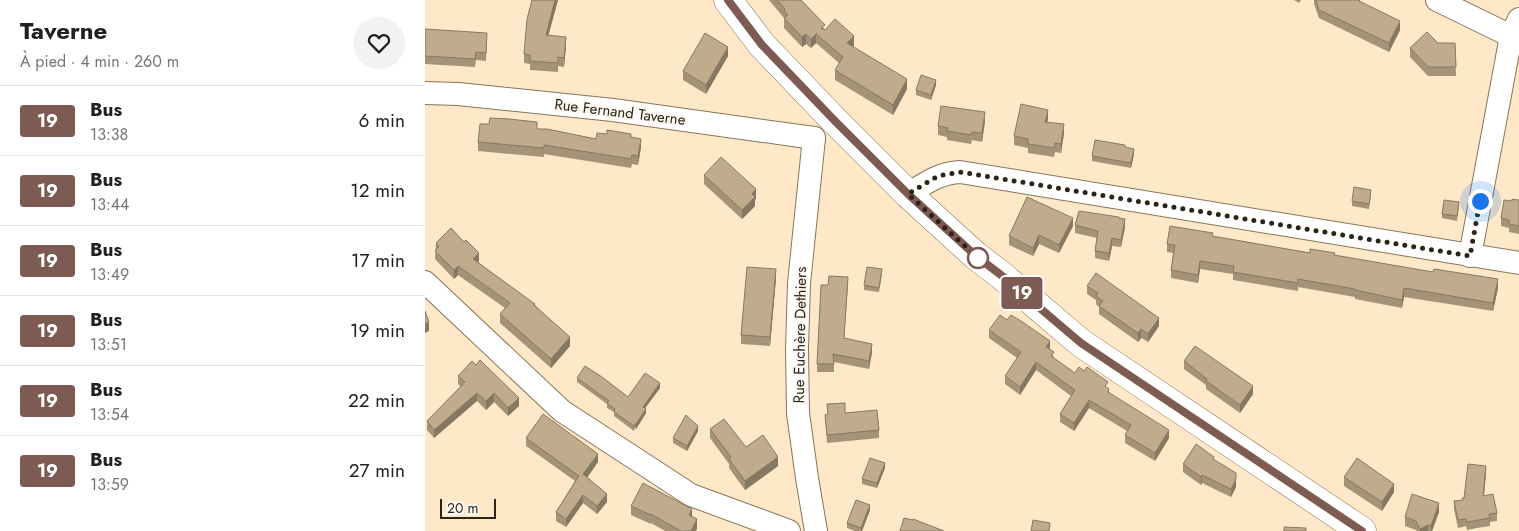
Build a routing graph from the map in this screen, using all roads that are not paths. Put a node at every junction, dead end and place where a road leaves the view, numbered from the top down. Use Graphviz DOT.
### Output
graph roads {
  1 [pos="728,0"];
  2 [pos="1437,0"];
  3 [pos="1515,28"];
  4 [pos="425,93"];
  5 [pos="835,121"];
  6 [pos="814,138"];
  7 [pos="908,194"];
  8 [pos="1470,256"];
  9 [pos="1519,263"];
  10 [pos="425,282"];
  11 [pos="789,531"];
  12 [pos="816,531"];
  13 [pos="1362,531"];
  1 -- 5 [label="street"];
  2 -- 3 [label="street"];
  3 -- 8 [label="street"];
  4 -- 6 [label="street, Rue Fernand Taverne"];
  5 -- 6 [label="street"];
  5 -- 7 [label="street"];
  6 -- 12 [label="street, Rue Euchère Dethiers"];
  7 -- 8 [label="street"];
  7 -- 13 [label="street"];
  8 -- 9 [label="street"];
  10 -- 11 [label="street"];
}
